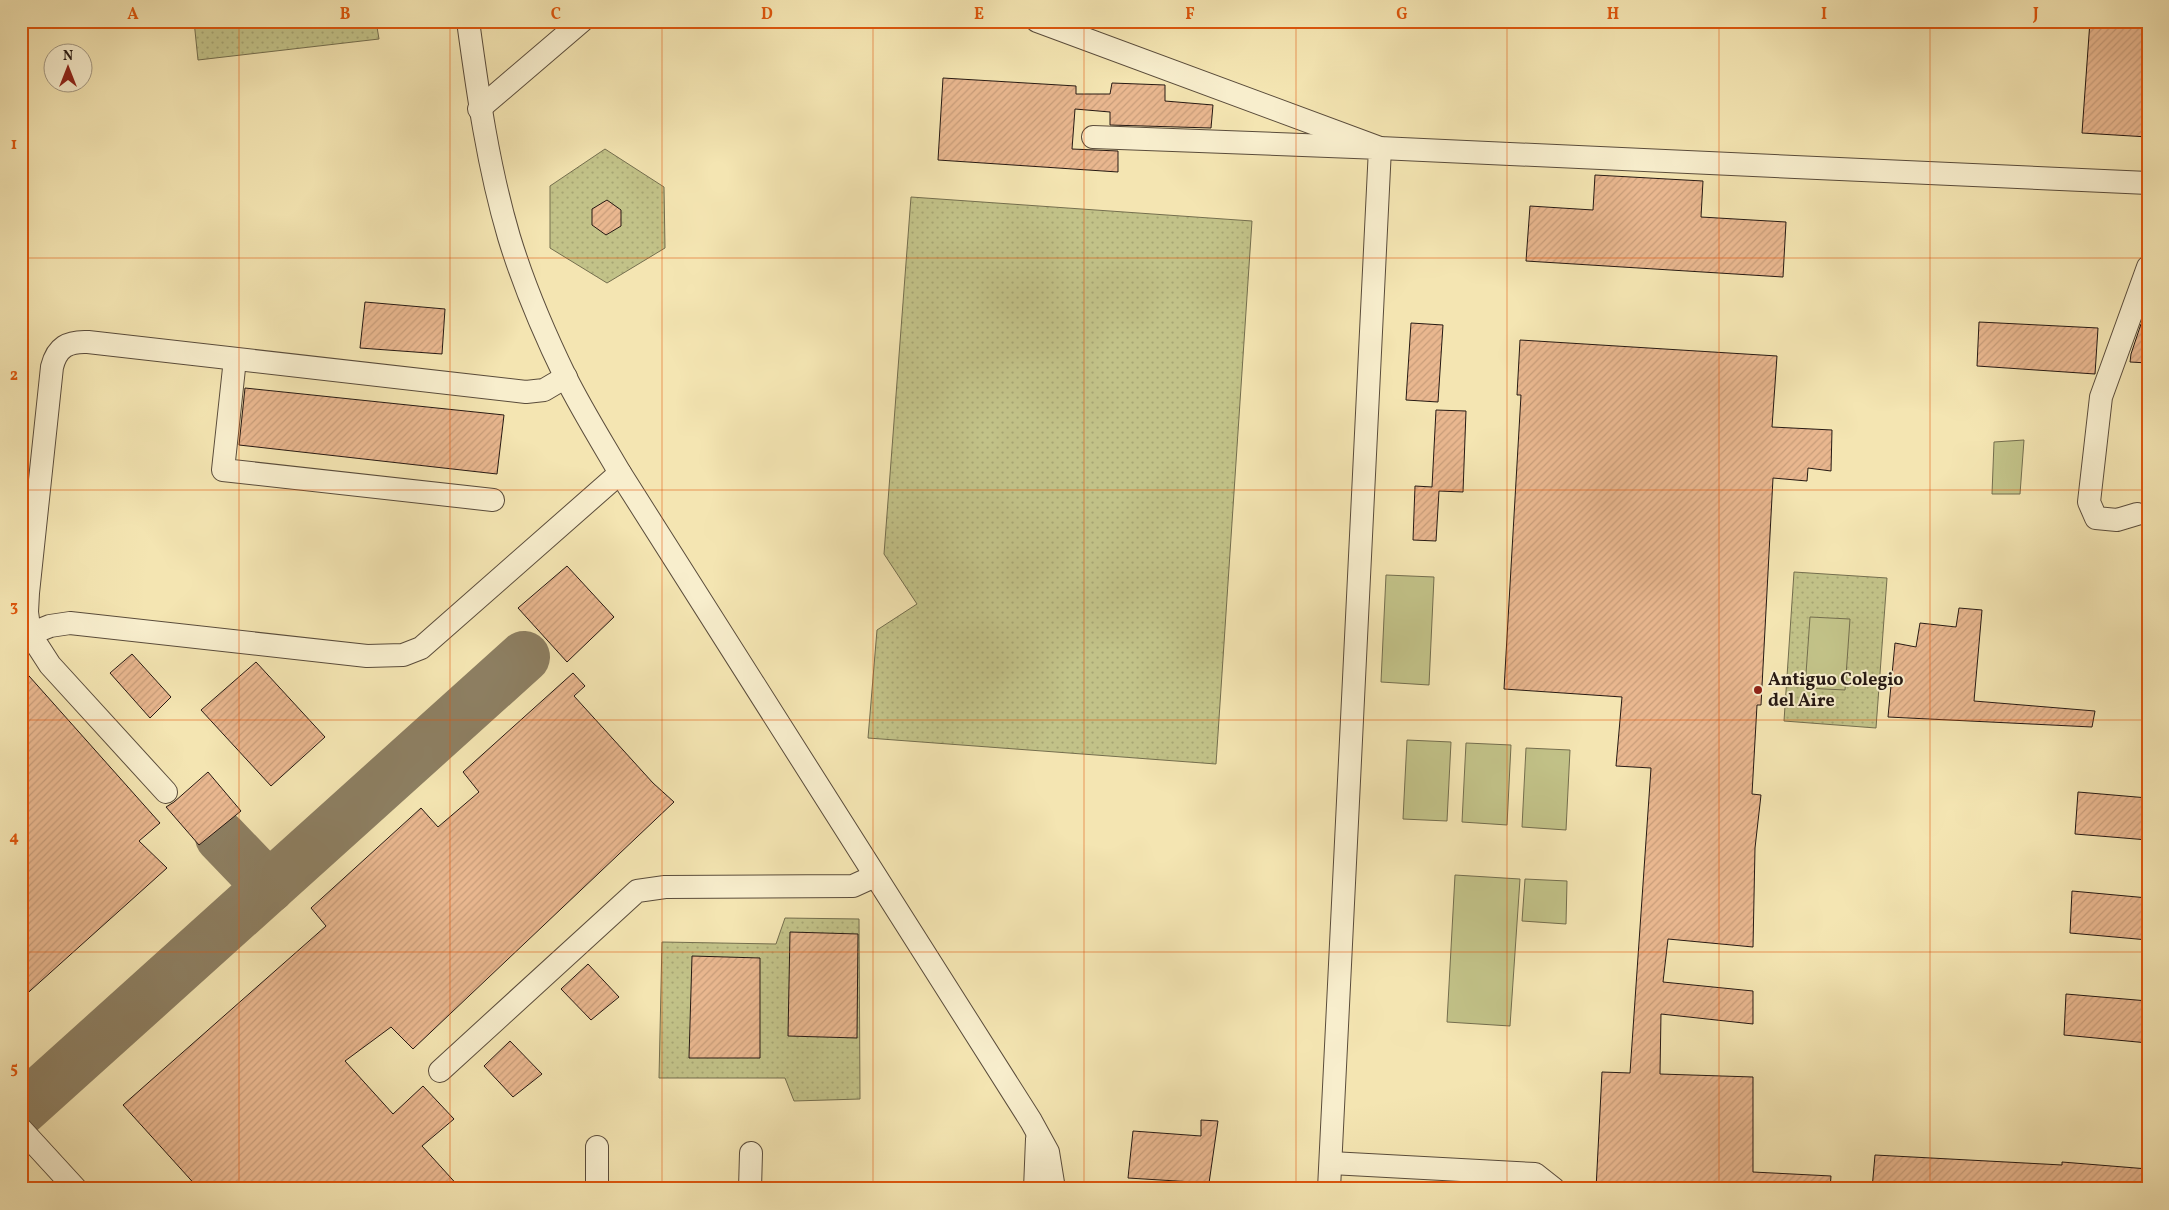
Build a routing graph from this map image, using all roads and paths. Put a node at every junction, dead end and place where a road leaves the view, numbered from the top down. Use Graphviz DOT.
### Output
graph roads {
  1 [pos="468,21"];
  2 [pos="582,21"];
  3 [pos="1037,21"];
  4 [pos="1260,104"];
  5 [pos="479,109"];
  6 [pos="1093,137"];
  7 [pos="1254,142"];
  8 [pos="1380,148"];
  9 [pos="2148,183"];
  10 [pos="2148,267"];
  11 [pos="235,358"];
  12 [pos="566,377"];
  13 [pos="620,473"];
  14 [pos="493,500"];
  15 [pos="2137,514"];
  16 [pos="30,634"];
  17 [pos="166,792"];
  18 [pos="876,876"];
  19 [pos="440,1071"];
  20 [pos="21,1129"];
  21 [pos="1037,1133"];
  22 [pos="597,1147"];
  23 [pos="752,1153"];
  24 [pos="1331,1164"];
  25 [pos="76,1189"];
  26 [pos="597,1189"];
  27 [pos="750,1189"];
  28 [pos="1035,1189"];
  29 [pos="1054,1189"];
  30 [pos="1330,1189"];
  31 [pos="1554,1189"];
  1 -- 5 [label="lane"];
  2 -- 5 [label="lane"];
  3 -- 4 [label="lane"];
  4 -- 7 [label="lane"];
  4 -- 8 [label="lane"];
  5 -- 12 [label="lane"];
  6 -- 7 [label="lane"];
  7 -- 8 [label="lane"];
  8 -- 9 [label="lane"];
  8 -- 24 [label="lane"];
  10 -- 15 [label="lane"];
  11 -- 12 [label="lane"];
  11 -- 14 [label="lane"];
  11 -- 16 [label="lane"];
  12 -- 13 [label="lane"];
  13 -- 16 [label="lane"];
  13 -- 18 [label="lane"];
  16 -- 17 [label="lane"];
  18 -- 19 [label="lane"];
  18 -- 21 [label="lane"];
  20 -- 25 [label="lane"];
  21 -- 28 [label="lane"];
  21 -- 29 [label="lane"];
  22 -- 26 [label="lane"];
  23 -- 27 [label="lane"];
  24 -- 30 [label="lane"];
  24 -- 31 [label="lane"];
}
